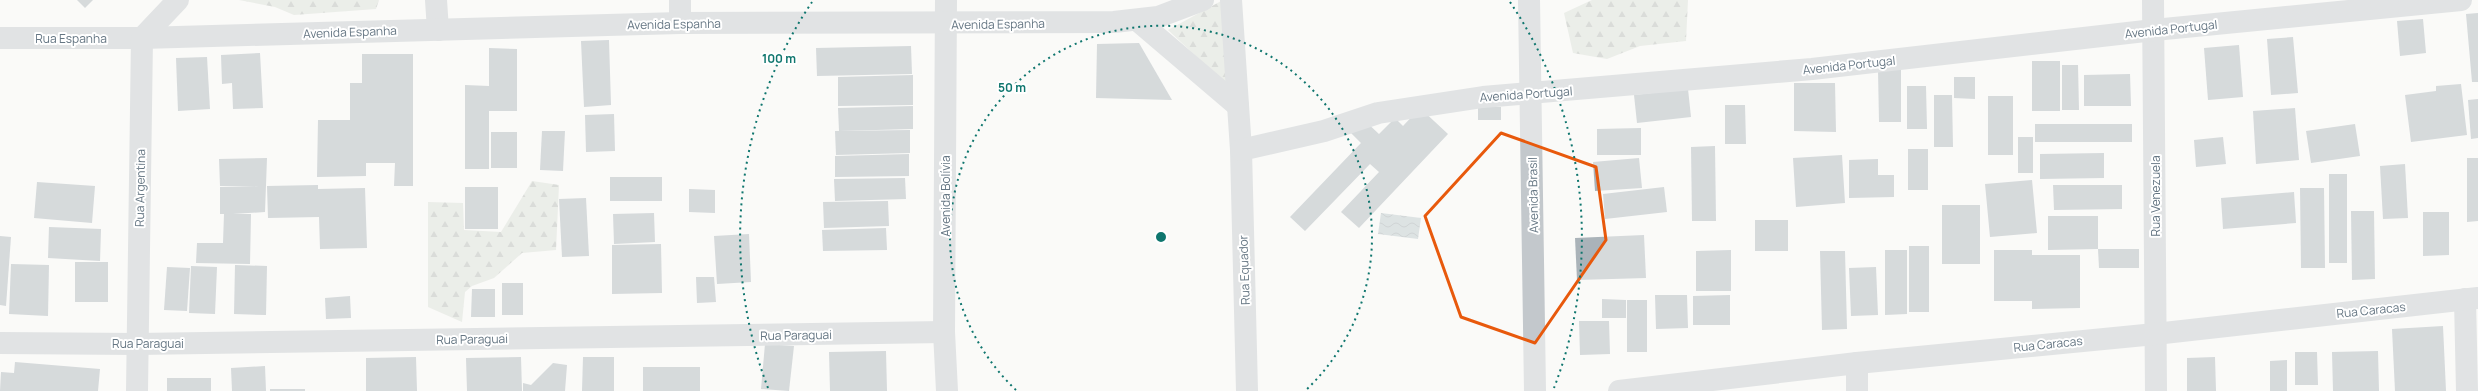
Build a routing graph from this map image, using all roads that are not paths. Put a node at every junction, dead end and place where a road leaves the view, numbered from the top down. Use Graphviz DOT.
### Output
graph roads {
  1 [pos="178,0"];
  2 [pos="436,0"];
  3 [pos="680,0"];
  4 [pos="946,0"];
  5 [pos="1203,0"];
  6 [pos="1231,0"];
  7 [pos="1529,0"];
  8 [pos="2154,0"];
  9 [pos="2461,0"];
  10 [pos="1137,20"];
  11 [pos="680,22"];
  12 [pos="946,24"];
  13 [pos="438,30"];
  14 [pos="2154,30"];
  15 [pos="0,38"];
  16 [pos="142,38"];
  17 [pos="1531,94"];
  18 [pos="1238,106"];
  19 [pos="1241,150"];
  20 [pos="2472,298"];
  21 [pos="944,332"];
  22 [pos="2155,334"];
  23 [pos="0,343"];
  24 [pos="137,344"];
  25 [pos="1857,363"];
  26 [pos="136,391"];
  27 [pos="947,391"];
  28 [pos="1247,391"];
  29 [pos="1535,391"];
  30 [pos="1619,391"];
  31 [pos="1858,391"];
  32 [pos="2156,391"];
  33 [pos="2467,391"];
  1 -- 16 [label="street"];
  2 -- 13 [label="street"];
  3 -- 11 [label="street"];
  4 -- 12 [label="street, Avenida Bolívia"];
  5 -- 10 [label="street, Avenida Espanha"];
  6 -- 18 [label="street, Rua Equador"];
  7 -- 17 [label="street, Avenida Brasil"];
  8 -- 14 [label="street, Rua Venezuela"];
  9 -- 14 [label="street, Avenida Portugal"];
  10 -- 12 [label="street, Avenida Espanha"];
  10 -- 18 [label="street"];
  11 -- 12 [label="street, Avenida Espanha"];
  11 -- 13 [label="street, Avenida Espanha"];
  12 -- 21 [label="street, Avenida Bolívia"];
  13 -- 16 [label="street, Avenida Espanha"];
  14 -- 17 [label="street, Avenida Portugal"];
  14 -- 22 [label="street, Rua Venezuela"];
  15 -- 16 [label="street, Rua Espanha"];
  16 -- 24 [label="street, Rua Argentina"];
  17 -- 19 [label="street, Avenida Portugal"];
  17 -- 29 [label="street, Avenida Brasil"];
  18 -- 19 [label="street, Rua Equador"];
  19 -- 28 [label="street, Rua Equador"];
  20 -- 22 [label="street, Rua Caracas"];
  20 -- 33 [label="street"];
  21 -- 24 [label="street, Rua Paraguai"];
  21 -- 27 [label="street, Avenida Bolívia"];
  22 -- 25 [label="street, Rua Caracas"];
  22 -- 32 [label="street, Rua Venezuela"];
  23 -- 24 [label="street, Rua Paraguai"];
  24 -- 26 [label="street, Rua Argentina"];
  25 -- 30 [label="street, Rua Caracas"];
  25 -- 31 [label="street"];
}
